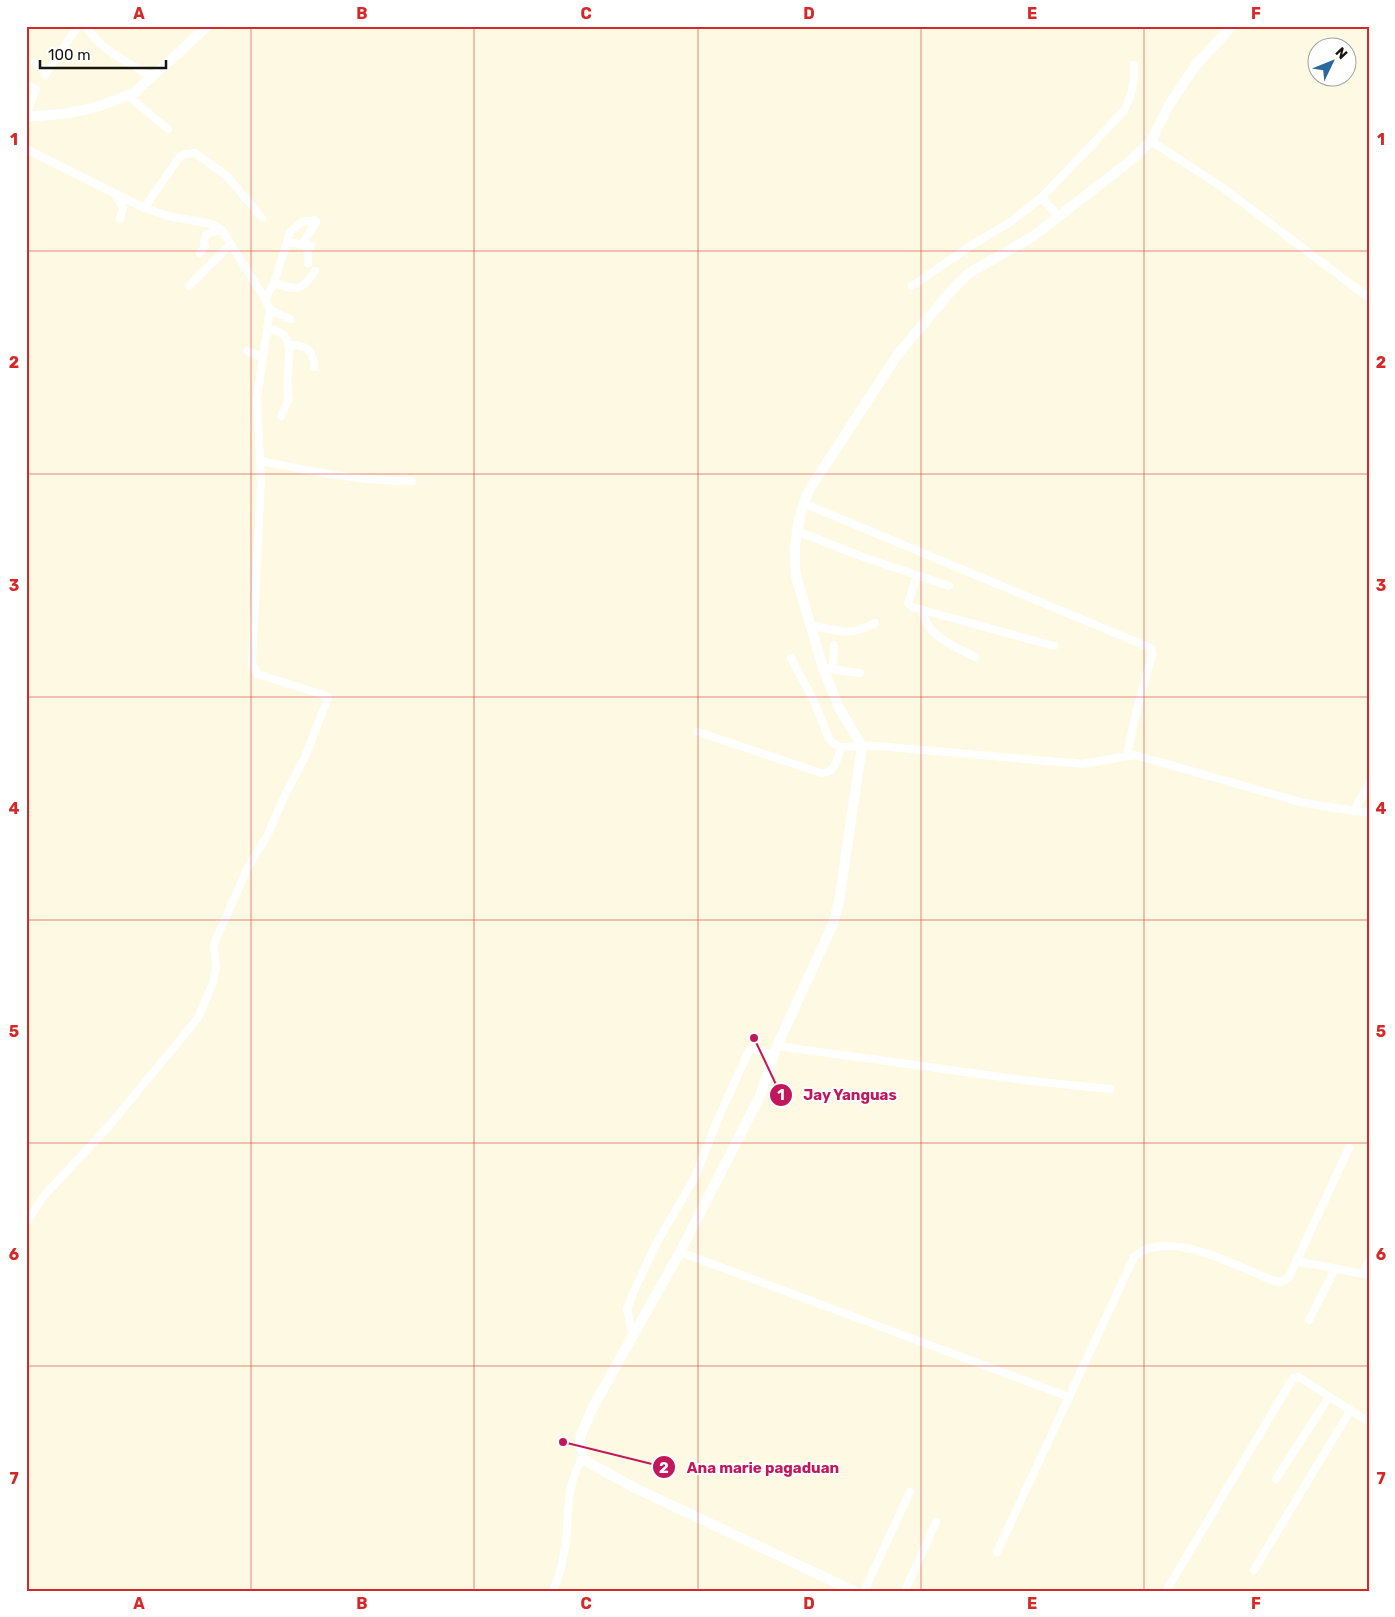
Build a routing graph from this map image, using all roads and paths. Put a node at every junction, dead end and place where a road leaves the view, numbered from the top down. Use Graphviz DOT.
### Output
graph roads {
  1 [pos="78,26"];
  2 [pos="86,26"];
  3 [pos="208,26"];
  4 [pos="1232,26"];
  5 [pos="35,62"];
  6 [pos="1134,65"];
  7 [pos="152,77"];
  8 [pos="26,84"];
  9 [pos="127,95"];
  10 [pos="26,116"];
  11 [pos="168,129"];
  12 [pos="1151,141"];
  13 [pos="26,149"];
  14 [pos="116,195"];
  15 [pos="1042,199"];
  16 [pos="144,208"];
  17 [pos="1057,214"];
  18 [pos="262,218"];
  19 [pos="120,219"];
  20 [pos="222,230"];
  21 [pos="288,242"];
  22 [pos="231,244"];
  23 [pos="307,245"];
  24 [pos="200,254"];
  25 [pos="308,263"];
  26 [pos="315,271"];
  27 [pos="274,283"];
  28 [pos="189,286"];
  29 [pos="912,286"];
  30 [pos="1369,298"];
  31 [pos="265,299"];
  32 [pos="270,310"];
  33 [pos="290,319"];
  34 [pos="267,328"];
  35 [pos="289,345"];
  36 [pos="247,352"];
  37 [pos="262,357"];
  38 [pos="314,367"];
  39 [pos="281,416"];
  40 [pos="261,461"];
  41 [pos="412,481"];
  42 [pos="803,503"];
  43 [pos="799,532"];
  44 [pos="917,575"];
  45 [pos="949,586"];
  46 [pos="922,610"];
  47 [pos="875,623"];
  48 [pos="810,625"];
  49 [pos="834,645"];
  50 [pos="1054,646"];
  51 [pos="975,657"];
  52 [pos="791,658"];
  53 [pos="828,669"];
  54 [pos="860,673"];
  55 [pos="698,732"];
  56 [pos="862,746"];
  57 [pos="841,747"];
  58 [pos="1127,755"];
  59 [pos="1369,783"];
  60 [pos="1354,811"];
  61 [pos="1369,813"];
  62 [pos="777,1046"];
  63 [pos="774,1056"];
  64 [pos="1110,1089"];
  65 [pos="1349,1148"];
  66 [pos="26,1223"];
  67 [pos="680,1252"];
  68 [pos="1296,1261"];
  69 [pos="1369,1261"];
  70 [pos="1335,1268"];
  71 [pos="1366,1274"];
  72 [pos="1309,1320"];
  73 [pos="633,1336"];
  74 [pos="1069,1397"];
  75 [pos="1329,1397"];
  76 [pos="1350,1411"];
  77 [pos="1369,1422"];
  78 [pos="582,1459"];
  79 [pos="1276,1480"];
  80 [pos="910,1492"];
  81 [pos="936,1522"];
  82 [pos="997,1552"];
  83 [pos="1254,1570"];
  84 [pos="553,1591"];
  85 [pos="854,1591"];
  86 [pos="864,1591"];
  87 [pos="905,1591"];
  88 [pos="1166,1591"];
  1 -- 5 [label="street"];
  2 -- 7 [label="street"];
  3 -- 7 [label="street"];
  4 -- 12 [label="street"];
  6 -- 15 [label="street"];
  7 -- 9 [label="street"];
  8 -- 10 [label="street"];
  9 -- 10 [label="street"];
  9 -- 11 [label="street"];
  12 -- 17 [label="street"];
  12 -- 30 [label="street"];
  13 -- 14 [label="street"];
  14 -- 16 [label="street"];
  14 -- 19 [label="street"];
  15 -- 17 [label="street"];
  15 -- 29 [label="street"];
  16 -- 18 [label="street"];
  16 -- 20 [label="street"];
  17 -- 42 [label="street"];
  20 -- 22 [label="street"];
  20 -- 24 [label="street"];
  21 -- 23 [label="street"];
  21 -- 23 [label="street"];
  21 -- 27 [label="street"];
  22 -- 28 [label="street"];
  22 -- 31 [label="street"];
  23 -- 25 [label="street"];
  26 -- 27 [label="street"];
  27 -- 31 [label="street"];
  31 -- 32 [label="street"];
  32 -- 33 [label="street"];
  32 -- 34 [label="street"];
  34 -- 35 [label="street"];
  34 -- 37 [label="street"];
  35 -- 38 [label="street"];
  35 -- 39 [label="street"];
  36 -- 37 [label="street"];
  37 -- 40 [label="street"];
  40 -- 41 [label="street"];
  40 -- 66 [label="street"];
  42 -- 43 [label="street"];
  42 -- 58 [label="street"];
  43 -- 44 [label="street"];
  43 -- 48 [label="street"];
  44 -- 45 [label="street"];
  44 -- 46 [label="street"];
  46 -- 50 [label="street"];
  46 -- 51 [label="street"];
  47 -- 48 [label="street"];
  48 -- 53 [label="street"];
  49 -- 53 [label="street"];
  52 -- 57 [label="street"];
  53 -- 54 [label="street"];
  53 -- 56 [label="street"];
  55 -- 57 [label="street"];
  56 -- 57 [label="street"];
  56 -- 58 [label="street"];
  56 -- 62 [label="street"];
  58 -- 60 [label="street"];
  59 -- 60 [label="street"];
  60 -- 61 [label="street"];
  62 -- 63 [label="street"];
  62 -- 64 [label="street"];
  63 -- 67 [label="street"];
  63 -- 73 [label="street"];
  65 -- 68 [label="street"];
  67 -- 73 [label="street"];
  67 -- 74 [label="street"];
  68 -- 70 [label="street"];
  68 -- 74 [label="street"];
  69 -- 71 [label="street"];
  70 -- 71 [label="street"];
  70 -- 72 [label="street"];
  73 -- 78 [label="street"];
  74 -- 82 [label="street"];
  75 -- 76 [label="street"];
  75 -- 79 [label="street"];
  75 -- 88 [label="street"];
  76 -- 77 [label="street"];
  76 -- 83 [label="street"];
  78 -- 84 [label="street"];
  78 -- 85 [label="street"];
  80 -- 86 [label="street"];
  81 -- 87 [label="street"];
}
